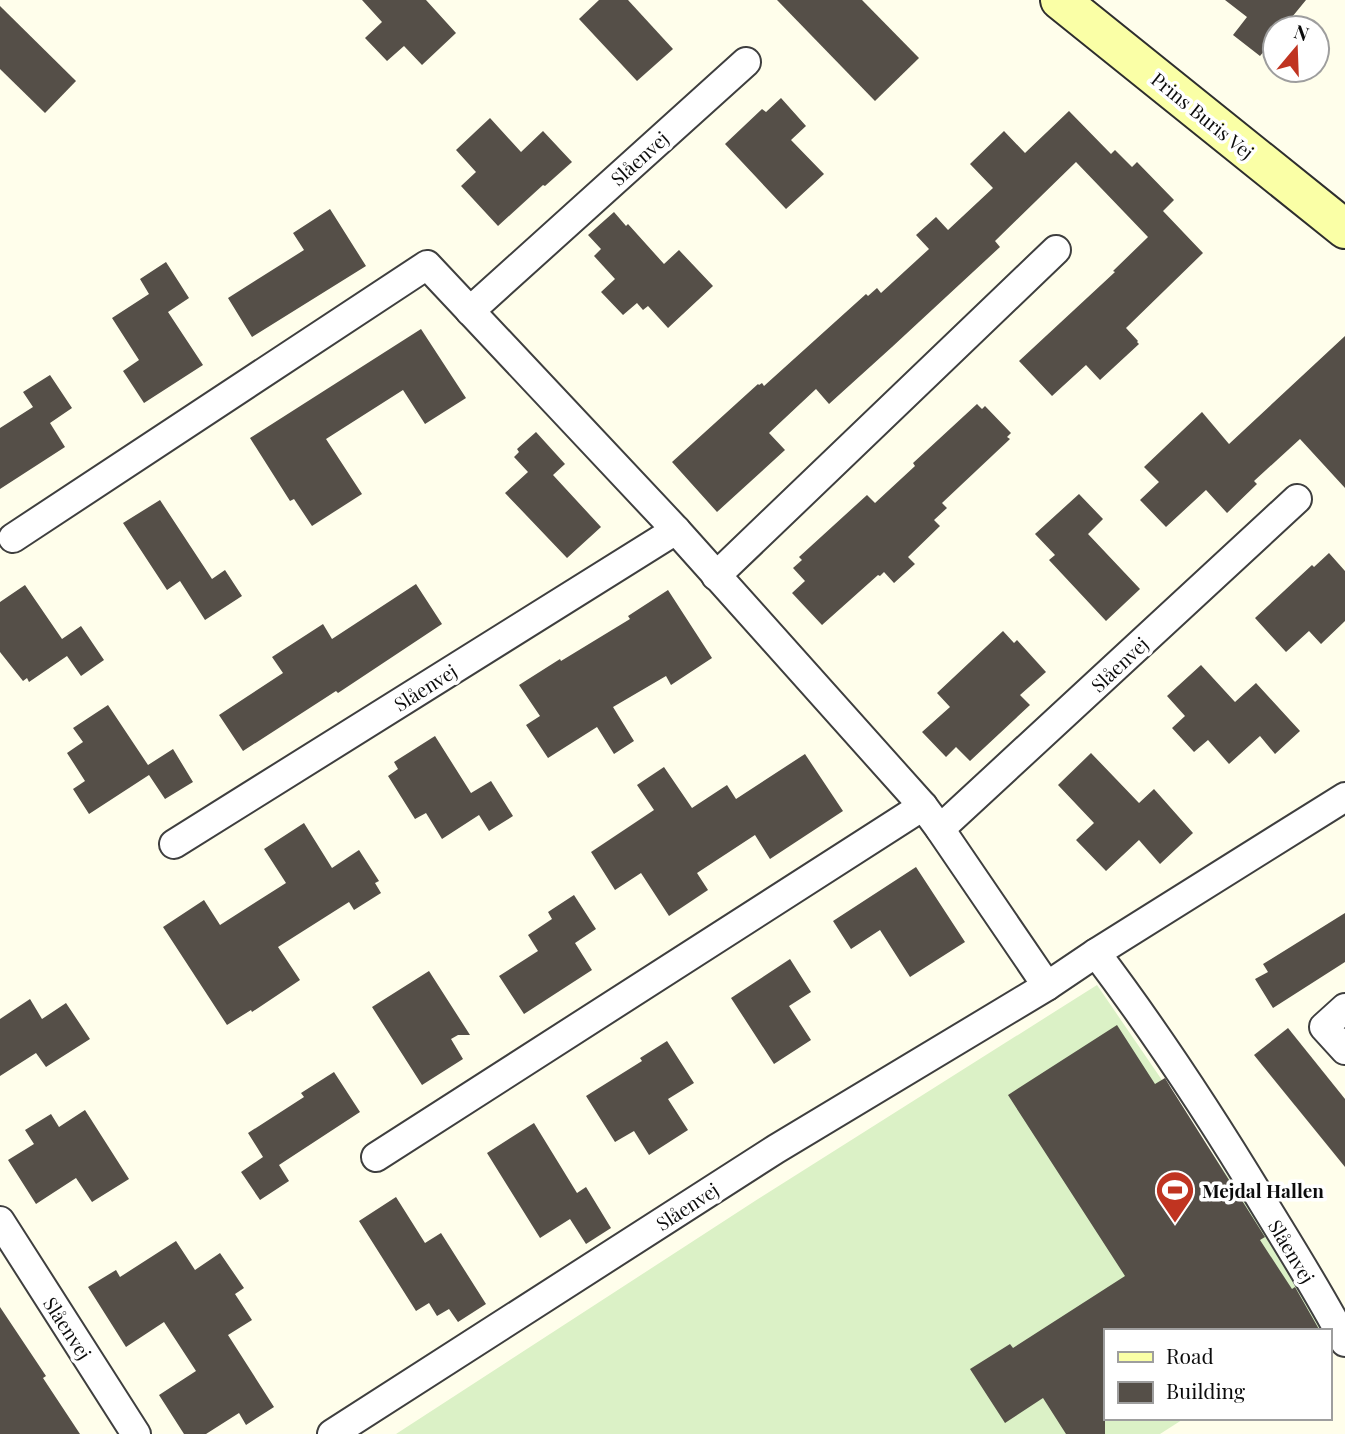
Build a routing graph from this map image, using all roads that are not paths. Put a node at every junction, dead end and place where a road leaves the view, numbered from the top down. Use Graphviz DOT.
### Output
graph roads {
  1 [pos="1060,0"];
  2 [pos="746,62"];
  3 [pos="1345,229"];
  4 [pos="1056,250"];
  5 [pos="470,311"];
  6 [pos="1297,499"];
  7 [pos="676,530"];
  8 [pos="13,538"];
  9 [pos="716,576"];
  10 [pos="1345,797"];
  11 [pos="923,806"];
  12 [pos="940,829"];
  13 [pos="174,844"];
  14 [pos="1096,953"];
  15 [pos="1047,986"];
  16 [pos="1345,1008"];
  17 [pos="1345,1050"];
  18 [pos="376,1157"];
  19 [pos="0,1221"];
  20 [pos="1345,1342"];
  21 [pos="136,1434"];
  22 [pos="332,1434"];
  1 -- 3 [label="street, Prins Buris Vej"];
  2 -- 5 [label="street, Slåenvej"];
  4 -- 9 [label="street"];
  5 -- 7 [label="street"];
  5 -- 8 [label="street"];
  6 -- 12 [label="street, Slåenvej"];
  7 -- 9 [label="street"];
  7 -- 13 [label="street, Slåenvej"];
  9 -- 11 [label="street"];
  10 -- 14 [label="street, Slåenvej"];
  11 -- 12 [label="street"];
  11 -- 18 [label="street"];
  12 -- 15 [label="street"];
  14 -- 15 [label="street, Slåenvej"];
  14 -- 20 [label="street, Slåenvej"];
  15 -- 22 [label="street, Slåenvej"];
  16 -- 17 [label="street"];
  19 -- 21 [label="street, Slåenvej"];
}
